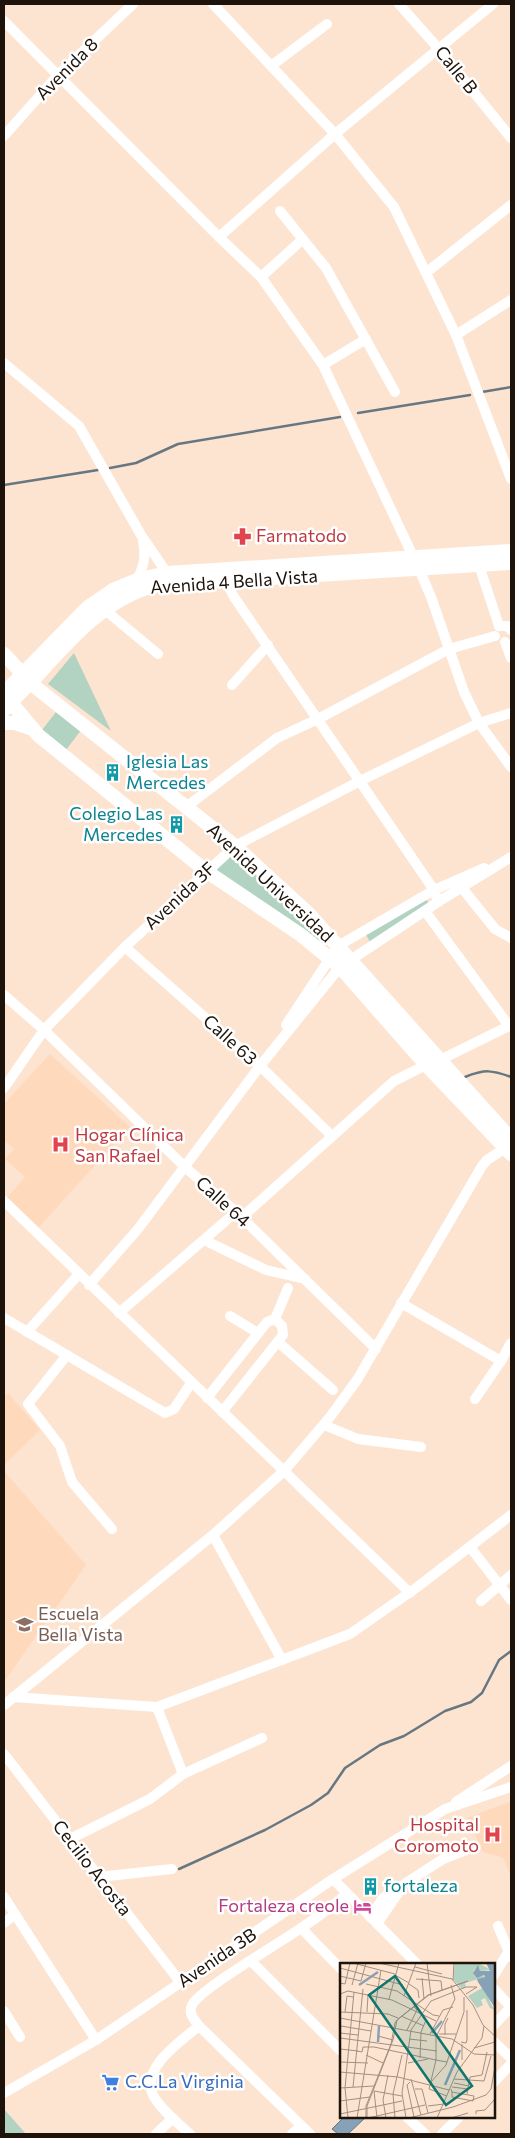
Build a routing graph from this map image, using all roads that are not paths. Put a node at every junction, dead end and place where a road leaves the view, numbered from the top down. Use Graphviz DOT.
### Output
graph roads {
  1 [pos="133,4"];
  2 [pos="212,4"];
  3 [pos="399,4"];
  4 [pos="493,4"];
  5 [pos="4,21"];
  6 [pos="327,24"];
  7 [pos="438,48"];
  8 [pos="271,66"];
  9 [pos="58,75"];
  10 [pos="335,134"];
  11 [pos="4,136"];
  12 [pos="511,138"];
  13 [pos="511,205"];
  14 [pos="280,211"];
  15 [pos="219,237"];
  16 [pos="303,239"];
  17 [pos="427,272"];
  18 [pos="261,277"];
  19 [pos="511,300"];
  20 [pos="456,335"];
  21 [pos="366,339"];
  22 [pos="4,363"];
  23 [pos="323,365"];
  24 [pos="394,392"];
  25 [pos="511,479"];
  26 [pos="141,535"];
  27 [pos="511,551"];
  28 [pos="477,559"];
  29 [pos="416,563"];
  30 [pos="511,563"];
  31 [pos="167,573"];
  32 [pos="226,576"];
  33 [pos="137,580"];
  34 [pos="105,610"];
  35 [pos="499,626"];
  36 [pos="511,630"];
  37 [pos="495,636"];
  38 [pos="508,640"];
  39 [pos="268,645"];
  40 [pos="449,649"];
  41 [pos="4,654"];
  42 [pos="158,654"];
  43 [pos="511,658"];
  44 [pos="26,678"];
  45 [pos="232,685"];
  46 [pos="6,700"];
  47 [pos="511,713"];
  48 [pos="318,719"];
  49 [pos="4,723"];
  50 [pos="479,723"];
  51 [pos="33,729"];
  52 [pos="511,767"];
  53 [pos="360,781"];
  54 [pos="186,807"];
  55 [pos="235,846"];
  56 [pos="511,857"];
  57 [pos="206,871"];
  58 [pos="462,888"];
  59 [pos="434,890"];
  60 [pos="438,902"];
  61 [pos="425,911"];
  62 [pos="511,938"];
  63 [pos="125,946"];
  64 [pos="338,946"];
  65 [pos="328,958"];
  66 [pos="345,964"];
  67 [pos="4,995"];
  68 [pos="510,1025"];
  69 [pos="44,1030"];
  70 [pos="440,1060"];
  71 [pos="426,1065"];
  72 [pos="260,1066"];
  73 [pos="4,1088"];
  74 [pos="332,1136"];
  75 [pos="510,1146"];
  76 [pos="185,1168"];
  77 [pos="4,1201"];
  78 [pos="238,1215"];
  79 [pos="204,1240"];
  80 [pos="78,1274"];
  81 [pos="305,1279"];
  82 [pos="89,1285"];
  83 [pos="288,1288"];
  84 [pos="402,1303"];
  85 [pos="119,1314"];
  86 [pos="230,1316"];
  87 [pos="4,1318"];
  88 [pos="275,1320"];
  89 [pos="27,1332"];
  90 [pos="258,1333"];
  91 [pos="278,1342"];
  92 [pos="511,1343"];
  93 [pos="376,1348"];
  94 [pos="67,1355"];
  95 [pos="501,1361"];
  96 [pos="191,1383"];
  97 [pos="333,1390"];
  98 [pos="206,1398"];
  99 [pos="475,1399"];
  100 [pos="222,1412"];
  101 [pos="324,1425"];
  102 [pos="421,1447"];
  103 [pos="284,1471"];
  104 [pos="511,1515"];
  105 [pos="112,1529"];
  106 [pos="214,1535"];
  107 [pos="470,1547"];
  108 [pos="511,1575"];
  109 [pos="499,1585"];
  110 [pos="410,1593"];
  111 [pos="511,1600"];
  112 [pos="480,1601"];
  113 [pos="282,1660"];
  114 [pos="13,1697"];
  115 [pos="4,1705"];
  116 [pos="157,1706"];
  117 [pos="262,1738"];
  118 [pos="4,1754"];
  119 [pos="511,1766"];
  120 [pos="184,1774"];
  121 [pos="511,1787"];
  122 [pos="444,1809"];
  123 [pos="70,1840"];
  124 [pos="466,1850"];
  125 [pos="172,1869"];
  126 [pos="99,1877"];
  127 [pos="333,1879"];
  128 [pos="347,1894"];
  129 [pos="4,1897"];
  130 [pos="15,1914"];
  131 [pos="374,1920"];
  132 [pos="4,1923"];
  133 [pos="498,1926"];
  134 [pos="301,1928"];
  135 [pos="510,1954"];
  136 [pos="251,1961"];
  137 [pos="416,1963"];
  138 [pos="340,1967"];
  139 [pos="495,1974"];
  140 [pos="181,1983"];
  141 [pos="495,1990"];
  142 [pos="511,2007"];
  143 [pos="4,2011"];
  144 [pos="495,2024"];
  145 [pos="199,2026"];
  146 [pos="20,2037"];
  147 [pos="96,2040"];
  148 [pos="495,2043"];
  149 [pos="340,2050"];
  150 [pos="511,2058"];
  151 [pos="511,2064"];
  152 [pos="495,2081"];
  153 [pos="4,2093"];
  154 [pos="173,2118"];
  155 [pos="408,2118"];
  156 [pos="458,2118"];
  157 [pos="301,2126"];
  158 [pos="156,2134"];
  159 [pos="190,2134"];
  160 [pos="292,2134"];
  161 [pos="310,2134"];
  162 [pos="425,2134"];
  163 [pos="442,2134"];
  1 -- 9 [label="street, Avenida 8"];
  2 -- 8 [label="street"];
  3 -- 7 [label="street, Calle B"];
  4 -- 7 [label="street"];
  5 -- 9 [label="street"];
  6 -- 8 [label="street"];
  7 -- 10 [label="street"];
  7 -- 12 [label="street, Calle B"];
  8 -- 10 [label="street"];
  9 -- 11 [label="street, Avenida 8"];
  9 -- 15 [label="street"];
  10 -- 15 [label="street"];
  10 -- 17 [label="street"];
  13 -- 17 [label="street"];
  14 -- 16 [label="street"];
  15 -- 18 [label="street"];
  16 -- 18 [label="street"];
  16 -- 21 [label="street"];
  17 -- 20 [label="street"];
  18 -- 23 [label="street"];
  19 -- 20 [label="street"];
  20 -- 25 [label="street"];
  21 -- 23 [label="street"];
  21 -- 24 [label="street"];
  22 -- 26 [label="street"];
  23 -- 29 [label="street"];
  26 -- 31 [label="street"];
  26 -- 33 [label="street"];
  27 -- 28 [label="street, Avenida 4 Bella Vista"];
  28 -- 29 [label="street, Avenida 4 Bella Vista"];
  28 -- 30 [label="street, Avenida 4 Bella Vista"];
  28 -- 35 [label="street"];
  29 -- 32 [label="street, Avenida 4 Bella Vista"];
  29 -- 40 [label="street"];
  31 -- 32 [label="street, Avenida 4 Bella Vista"];
  31 -- 33 [label="street, Avenida 4 Bella Vista"];
  32 -- 34 [label="street, Avenida 4 Bella Vista"];
  32 -- 39 [label="street"];
  33 -- 44 [label="street, Avenida 4 Bella Vista"];
  34 -- 42 [label="street"];
  34 -- 44 [label="street, Avenida 4 Bella Vista"];
  35 -- 36 [label="street"];
  35 -- 37 [label="street"];
  37 -- 38 [label="street"];
  37 -- 40 [label="street"];
  38 -- 43 [label="street"];
  39 -- 45 [label="street"];
  39 -- 48 [label="street"];
  40 -- 48 [label="street"];
  40 -- 50 [label="street"];
  41 -- 44 [label="street, Avenida Universidad"];
  44 -- 46 [label="street, Avenida 4 Bella Vista"];
  44 -- 54 [label="street, Avenida Universidad"];
  46 -- 51 [label="street, Avenida Universidad"];
  47 -- 50 [label="street, Avenida 3F"];
  48 -- 53 [label="street"];
  48 -- 54 [label="street"];
  49 -- 51 [label="street"];
  50 -- 52 [label="street"];
  50 -- 53 [label="street, Avenida 3F"];
  51 -- 57 [label="street, Avenida Universidad"];
  53 -- 55 [label="street, Avenida 3F"];
  53 -- 59 [label="street"];
  54 -- 55 [label="street, Avenida Universidad"];
  55 -- 57 [label="street, Avenida 3F"];
  55 -- 64 [label="street, Avenida Universidad"];
  56 -- 58 [label="street"];
  56 -- 59 [label="street"];
  57 -- 63 [label="street, Avenida 3F"];
  57 -- 65 [label="street, Avenida Universidad"];
  58 -- 60 [label="street"];
  58 -- 62 [label="street"];
  59 -- 60 [label="street"];
  59 -- 64 [label="street"];
  60 -- 61 [label="street"];
  61 -- 66 [label="street"];
  61 -- 68 [label="street"];
  63 -- 69 [label="street, Avenida 3F"];
  63 -- 72 [label="street, Calle 63"];
  64 -- 65 [label="street"];
  64 -- 66 [label="street, Avenida Universidad"];
  65 -- 66 [label="street, Avenida Universidad"];
  65 -- 72 [label="street"];
  66 -- 70 [label="street, Avenida Universidad"];
  66 -- 71 [label="street, Avenida Universidad"];
  66 -- 72 [label="street"];
  67 -- 69 [label="street, Calle 64"];
  68 -- 70 [label="street"];
  69 -- 73 [label="street, Avenida 3F"];
  69 -- 76 [label="street, Calle 64"];
  70 -- 75 [label="street, Avenida Universidad"];
  71 -- 74 [label="street"];
  71 -- 75 [label="street, Avenida Universidad"];
  72 -- 74 [label="street, Calle 63"];
  72 -- 76 [label="street"];
  74 -- 78 [label="street"];
  75 -- 84 [label="street"];
  76 -- 78 [label="street, Calle 64"];
  76 -- 82 [label="street"];
  77 -- 80 [label="street"];
  78 -- 79 [label="street"];
  78 -- 81 [label="street, Calle 64"];
  79 -- 81 [label="street"];
  79 -- 85 [label="street"];
  80 -- 82 [label="street"];
  80 -- 89 [label="street"];
  81 -- 93 [label="street, Calle 64"];
  82 -- 85 [label="street"];
  83 -- 88 [label="street"];
  84 -- 93 [label="street"];
  84 -- 95 [label="street"];
  85 -- 96 [label="street"];
  86 -- 90 [label="street"];
  87 -- 89 [label="street"];
  88 -- 90 [label="street"];
  88 -- 91 [label="street"];
  89 -- 94 [label="street"];
  90 -- 98 [label="street"];
  91 -- 97 [label="street"];
  91 -- 100 [label="street"];
  92 -- 95 [label="street"];
  93 -- 101 [label="street"];
  94 -- 96 [label="street"];
  94 -- 105 [label="street"];
  95 -- 99 [label="street"];
  96 -- 98 [label="street"];
  98 -- 100 [label="street"];
  100 -- 103 [label="street"];
  101 -- 102 [label="street"];
  101 -- 103 [label="street"];
  103 -- 106 [label="street"];
  103 -- 110 [label="street"];
  104 -- 107 [label="street"];
  106 -- 113 [label="street"];
  106 -- 114 [label="street"];
  107 -- 109 [label="street"];
  107 -- 110 [label="street"];
  108 -- 109 [label="street"];
  109 -- 111 [label="street"];
  109 -- 112 [label="street"];
  110 -- 113 [label="street"];
  113 -- 116 [label="street"];
  114 -- 115 [label="street"];
  114 -- 116 [label="street"];
  116 -- 120 [label="street"];
  117 -- 120 [label="street"];
  118 -- 123 [label="street, Cecilio Acosta"];
  119 -- 122 [label="street"];
  120 -- 123 [label="street"];
  121 -- 122 [label="street, Avenida 3B"];
  122 -- 127 [label="street, Avenida 3B"];
  123 -- 126 [label="street, Cecilio Acosta"];
  124 -- 131 [label="street"];
  125 -- 126 [label="street"];
  126 -- 140 [label="street, Cecilio Acosta"];
  127 -- 128 [label="street"];
  127 -- 140 [label="street, Avenida 3B"];
  128 -- 131 [label="street"];
  128 -- 134 [label="street"];
  129 -- 130 [label="street"];
  130 -- 132 [label="street"];
  130 -- 147 [label="street"];
  131 -- 137 [label="street"];
  133 -- 135 [label="street"];
  134 -- 136 [label="street"];
  134 -- 138 [label="street"];
  135 -- 139 [label="street"];
  136 -- 145 [label="street"];
  136 -- 149 [label="street"];
  140 -- 147 [label="street, Avenida 3B"];
  141 -- 142 [label="street"];
  142 -- 144 [label="street"];
  143 -- 146 [label="street"];
  145 -- 154 [label="street"];
  145 -- 157 [label="street"];
  147 -- 153 [label="street, Avenida 3B"];
  148 -- 150 [label="street"];
  151 -- 152 [label="street"];
  154 -- 158 [label="street"];
  154 -- 159 [label="street"];
  155 -- 162 [label="street"];
  156 -- 163 [label="street"];
  157 -- 160 [label="street"];
  157 -- 161 [label="street"];
}
